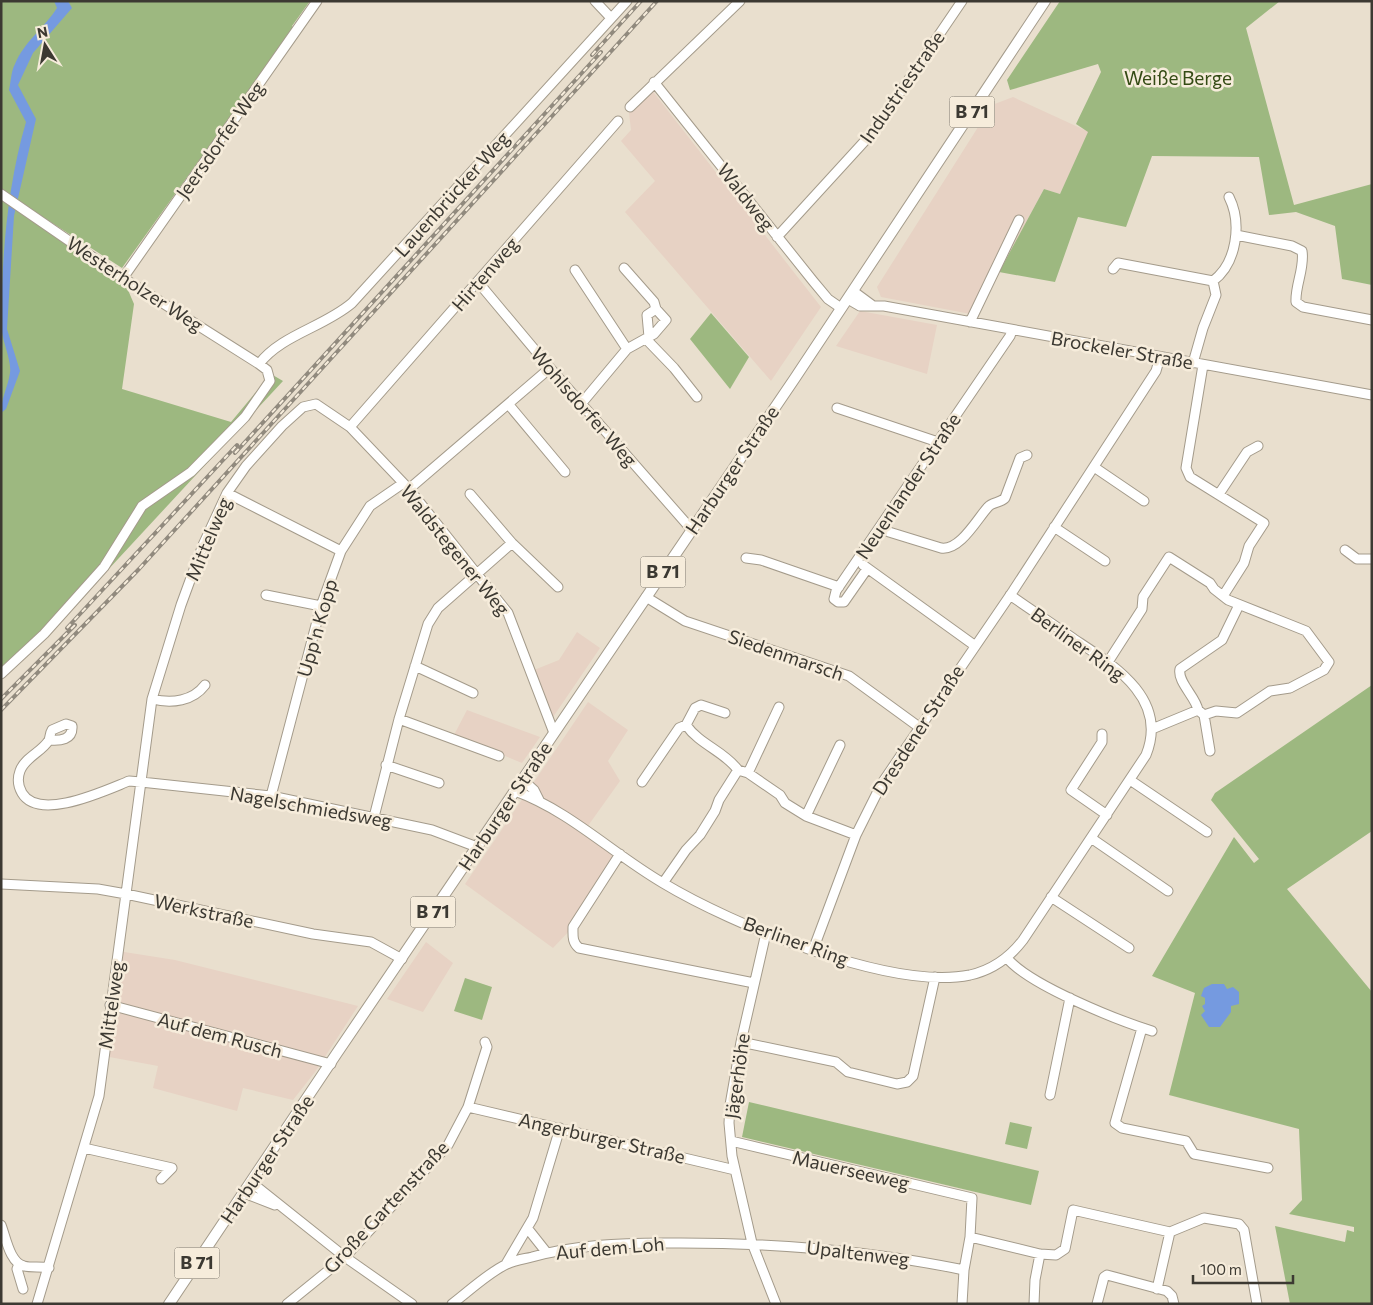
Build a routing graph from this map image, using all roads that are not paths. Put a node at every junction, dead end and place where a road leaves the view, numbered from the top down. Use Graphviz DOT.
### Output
graph roads {
  1 [pos="317,1"];
  2 [pos="595,1"];
  3 [pos="627,1"];
  4 [pos="740,1"];
  5 [pos="962,1"];
  6 [pos="1046,1"];
  7 [pos="611,18"];
  8 [pos="654,82"];
  9 [pos="630,107"];
  10 [pos="618,121"];
  11 [pos="4,196"];
  12 [pos="1229,197"];
  13 [pos="1019,220"];
  14 [pos="1236,235"];
  15 [pos="777,237"];
  16 [pos="624,268"];
  17 [pos="1113,269"];
  18 [pos="575,270"];
  19 [pos="123,278"];
  20 [pos="1213,281"];
  21 [pos="478,282"];
  22 [pos="850,295"];
  23 [pos="656,308"];
  24 [pos="842,308"];
  25 [pos="1372,320"];
  26 [pos="970,322"];
  27 [pos="1012,330"];
  28 [pos="647,338"];
  29 [pos="627,349"];
  30 [pos="1160,357"];
  31 [pos="1193,363"];
  32 [pos="259,364"];
  33 [pos="1203,364"];
  34 [pos="550,368"];
  35 [pos="1371,392"];
  36 [pos="697,397"];
  37 [pos="308,404"];
  38 [pos="581,404"];
  39 [pos="509,405"];
  40 [pos="837,408"];
  41 [pos="350,427"];
  42 [pos="938,442"];
  43 [pos="1258,446"];
  44 [pos="1027,455"];
  45 [pos="1094,467"];
  46 [pos="565,472"];
  47 [pos="406,487"];
  48 [pos="227,493"];
  49 [pos="470,494"];
  50 [pos="1219,494"];
  51 [pos="1144,501"];
  52 [pos="880,526"];
  53 [pos="1054,527"];
  54 [pos="692,530"];
  55 [pos="512,543"];
  56 [pos="341,550"];
  57 [pos="1345,550"];
  58 [pos="746,558"];
  59 [pos="1372,559"];
  60 [pos="858,560"];
  61 [pos="1105,561"];
  62 [pos="867,568"];
  63 [pos="476,574"];
  64 [pos="558,587"];
  65 [pos="839,587"];
  66 [pos="266,595"];
  67 [pos="1010,595"];
  68 [pos="1222,596"];
  69 [pos="646,597"];
  70 [pos="1239,604"];
  71 [pos="321,606"];
  72 [pos="974,645"];
  73 [pos="1108,662"];
  74 [pos="415,666"];
  75 [pos="1,674"];
  76 [pos="206,685"];
  77 [pos="472,693"];
  78 [pos="152,699"];
  79 [pos="778,707"];
  80 [pos="725,713"];
  81 [pos="1201,713"];
  82 [pos="399,719"];
  83 [pos="686,725"];
  84 [pos="919,726"];
  85 [pos="1152,729"];
  86 [pos="554,733"];
  87 [pos="1102,734"];
  88 [pos="49,740"];
  89 [pos="840,745"];
  90 [pos="1210,751"];
  91 [pos="498,756"];
  92 [pos="386,766"];
  93 [pos="738,770"];
  94 [pos="748,773"];
  95 [pos="523,780"];
  96 [pos="1130,780"];
  97 [pos="141,782"];
  98 [pos="642,782"];
  99 [pos="438,783"];
  100 [pos="515,791"];
  101 [pos="271,796"];
  102 [pos="539,800"];
  103 [pos="1107,815"];
  104 [pos="806,816"];
  105 [pos="374,817"];
  106 [pos="1207,832"];
  107 [pos="856,835"];
  108 [pos="1091,838"];
  109 [pos="477,847"];
  110 [pos="620,854"];
  111 [pos="663,883"];
  112 [pos="1,884"];
  113 [pos="1168,891"];
  114 [pos="126,894"];
  115 [pos="1051,898"];
  116 [pos="766,933"];
  117 [pos="1129,948"];
  118 [pos="813,950"];
  119 [pos="1007,958"];
  120 [pos="402,959"];
  121 [pos="935,977"];
  122 [pos="754,983"];
  123 [pos="1070,998"];
  124 [pos="110,1005"];
  125 [pos="1142,1028"];
  126 [pos="1152,1031"];
  127 [pos="485,1042"];
  128 [pos="741,1042"];
  129 [pos="331,1064"];
  130 [pos="1050,1095"];
  131 [pos="468,1107"];
  132 [pos="560,1128"];
  133 [pos="731,1141"];
  134 [pos="84,1148"];
  135 [pos="1268,1168"];
  136 [pos="735,1170"];
  137 [pos="160,1179"];
  138 [pos="251,1182"];
  139 [pos="244,1192"];
  140 [pos="280,1207"];
  141 [pos="1,1226"];
  142 [pos="528,1229"];
  143 [pos="970,1232"];
  144 [pos="1170,1232"];
  145 [pos="752,1243"];
  146 [pos="547,1253"];
  147 [pos="1040,1254"];
  148 [pos="345,1257"];
  149 [pos="19,1264"];
  150 [pos="506,1264"];
  151 [pos="49,1268"];
  152 [pos="964,1270"];
  153 [pos="23,1288"];
  154 [pos="1157,1289"];
  155 [pos="1177,1303"];
  156 [pos="37,1304"];
  157 [pos="169,1304"];
  158 [pos="287,1304"];
  159 [pos="412,1304"];
  160 [pos="452,1304"];
  161 [pos="776,1304"];
  162 [pos="962,1304"];
  163 [pos="1034,1304"];
  164 [pos="1097,1304"];
  165 [pos="1256,1304"];
  1 -- 19 [label="street, Jeersdorfer Weg"];
  2 -- 7 [label="street"];
  3 -- 7 [label="street, Lauenbrücker Weg"];
  4 -- 8 [label="street"];
  5 -- 15 [label="street, Industriestraße"];
  6 -- 22 [label="main road, Harburger Straße / B 71"];
  7 -- 32 [label="street, Lauenbrücker Weg"];
  8 -- 9 [label="street"];
  8 -- 15 [label="street, Waldweg"];
  10 -- 21 [label="street, Hirtenweg"];
  11 -- 19 [label="street, Westerholzer Weg"];
  12 -- 14 [label="street"];
  13 -- 26 [label="street"];
  14 -- 20 [label="street"];
  14 -- 25 [label="street"];
  15 -- 24 [label="street, Waldweg"];
  16 -- 23 [label="street"];
  17 -- 20 [label="street"];
  18 -- 29 [label="street"];
  19 -- 32 [label="street, Westerholzer Weg"];
  20 -- 31 [label="street"];
  21 -- 34 [label="street, Wohlsdorfer Weg"];
  21 -- 41 [label="street, Hirtenweg"];
  22 -- 24 [label="main road, Harburger Straße / B 71"];
  22 -- 26 [label="street, Brockeler Straße"];
  23 -- 28 [label="street"];
  23 -- 28 [label="street"];
  24 -- 54 [label="main road, Harburger Straße / B 71"];
  26 -- 27 [label="street, Brockeler Straße"];
  27 -- 30 [label="street, Brockeler Straße"];
  27 -- 42 [label="street, Neuenlander Straße"];
  28 -- 29 [label="street"];
  28 -- 36 [label="street"];
  29 -- 38 [label="street"];
  30 -- 31 [label="street, Brockeler Straße"];
  30 -- 45 [label="street, Dresdener Straße"];
  31 -- 33 [label="street, Brockeler Straße"];
  32 -- 75 [label="street, Westerholzer Weg"];
  33 -- 35 [label="street, Brockeler Straße"];
  33 -- 50 [label="street"];
  34 -- 38 [label="street, Wohlsdorfer Weg"];
  34 -- 39 [label="street, Upp'n Kopp"];
  37 -- 41 [label="street, Waldstegener Weg"];
  37 -- 48 [label="street, Mittelweg"];
  38 -- 54 [label="street, Wohlsdorfer Weg"];
  39 -- 46 [label="street"];
  39 -- 47 [label="street, Upp'n Kopp"];
  40 -- 42 [label="street"];
  41 -- 47 [label="street, Waldstegener Weg"];
  42 -- 52 [label="street, Neuenlander Straße"];
  43 -- 50 [label="street"];
  44 -- 52 [label="street"];
  45 -- 51 [label="street"];
  45 -- 53 [label="street, Dresdener Straße"];
  47 -- 56 [label="street, Upp'n Kopp"];
  47 -- 63 [label="street, Waldstegener Weg"];
  48 -- 56 [label="street"];
  48 -- 78 [label="street, Mittelweg"];
  49 -- 55 [label="street"];
  50 -- 68 [label="street"];
  52 -- 60 [label="street, Neuenlander Straße"];
  53 -- 61 [label="street"];
  53 -- 67 [label="street, Dresdener Straße"];
  54 -- 69 [label="main road, Harburger Straße / B 71"];
  55 -- 63 [label="street"];
  55 -- 64 [label="street"];
  56 -- 71 [label="street, Upp'n Kopp"];
  57 -- 59 [label="street"];
  58 -- 65 [label="street"];
  60 -- 62 [label="street"];
  60 -- 65 [label="street, Neuenlander Straße"];
  62 -- 65 [label="street, Neuenlander Straße"];
  62 -- 72 [label="street"];
  63 -- 74 [label="street"];
  63 -- 86 [label="street, Waldstegener Weg"];
  66 -- 71 [label="street"];
  67 -- 72 [label="street, Dresdener Straße"];
  67 -- 73 [label="street, Berliner Ring"];
  68 -- 70 [label="street"];
  68 -- 73 [label="street"];
  69 -- 84 [label="street, Siedenmarsch"];
  69 -- 86 [label="main road, Harburger Straße / B 71"];
  70 -- 81 [label="street"];
  70 -- 81 [label="street"];
  71 -- 101 [label="street, Upp'n Kopp"];
  72 -- 84 [label="street, Dresdener Straße"];
  73 -- 85 [label="street, Berliner Ring"];
  74 -- 77 [label="street"];
  74 -- 82 [label="street"];
  76 -- 78 [label="street"];
  78 -- 97 [label="street, Mittelweg"];
  79 -- 94 [label="street"];
  80 -- 83 [label="street"];
  81 -- 85 [label="street"];
  81 -- 90 [label="street"];
  82 -- 91 [label="street"];
  82 -- 92 [label="street"];
  83 -- 93 [label="street"];
  83 -- 98 [label="street"];
  84 -- 107 [label="street, Dresdener Straße"];
  85 -- 96 [label="street, Berliner Ring"];
  86 -- 95 [label="main road, Harburger Straße / B 71"];
  87 -- 103 [label="street"];
  88 -- 97 [label="street, Nagelschmiedsweg"];
  89 -- 104 [label="street"];
  92 -- 99 [label="street"];
  92 -- 105 [label="street"];
  93 -- 94 [label="street"];
  93 -- 111 [label="street"];
  94 -- 104 [label="street"];
  95 -- 100 [label="main road, Harburger Straße / B 71"];
  95 -- 102 [label="street, Berliner Ring"];
  96 -- 103 [label="street, Berliner Ring"];
  96 -- 106 [label="street"];
  97 -- 101 [label="street, Nagelschmiedsweg"];
  97 -- 114 [label="street, Mittelweg"];
  100 -- 102 [label="street, Berliner Ring"];
  100 -- 109 [label="main road, Harburger Straße / B 71"];
  101 -- 105 [label="street, Nagelschmiedsweg"];
  102 -- 110 [label="street, Berliner Ring"];
  103 -- 108 [label="street, Berliner Ring"];
  104 -- 107 [label="street"];
  105 -- 109 [label="street, Nagelschmiedsweg"];
  107 -- 118 [label="street, Dresdener Straße"];
  108 -- 113 [label="street"];
  108 -- 115 [label="street, Berliner Ring"];
  109 -- 120 [label="main road, Harburger Straße / B 71"];
  110 -- 111 [label="street, Berliner Ring"];
  110 -- 122 [label="street"];
  111 -- 116 [label="street, Berliner Ring"];
  112 -- 114 [label="street, Werkstraße"];
  114 -- 120 [label="street, Werkstraße"];
  114 -- 124 [label="street, Mittelweg"];
  115 -- 117 [label="street"];
  115 -- 119 [label="street, Berliner Ring"];
  116 -- 118 [label="street, Berliner Ring"];
  116 -- 122 [label="street, Jägerhöhe"];
  118 -- 121 [label="street, Berliner Ring"];
  119 -- 121 [label="street, Berliner Ring"];
  119 -- 123 [label="street"];
  120 -- 129 [label="main road, Harburger Straße / B 71"];
  121 -- 128 [label="street"];
  122 -- 128 [label="street, Jägerhöhe"];
  123 -- 125 [label="street"];
  123 -- 130 [label="street"];
  124 -- 129 [label="street, Auf dem Rusch"];
  124 -- 134 [label="street, Mittelweg"];
  125 -- 126 [label="street"];
  125 -- 135 [label="street"];
  127 -- 131 [label="street, Große Gartenstraße"];
  128 -- 133 [label="street, Jägerhöhe"];
  129 -- 138 [label="main road, Harburger Straße / B 71"];
  131 -- 132 [label="street, Angerburger Straße"];
  131 -- 148 [label="street, Große Gartenstraße"];
  132 -- 136 [label="street, Angerburger Straße"];
  132 -- 142 [label="street"];
  133 -- 136 [label="street, Jägerhöhe"];
  133 -- 143 [label="street, Mauerseeweg"];
  134 -- 137 [label="street"];
  134 -- 151 [label="street, Mittelweg"];
  136 -- 145 [label="street, Jägerhöhe"];
  138 -- 139 [label="main road, Harburger Straße / B 71"];
  138 -- 140 [label="street"];
  139 -- 140 [label="street"];
  139 -- 157 [label="main road, Harburger Straße / B 71"];
  140 -- 148 [label="street"];
  141 -- 149 [label="street"];
  142 -- 146 [label="street"];
  142 -- 150 [label="street"];
  143 -- 147 [label="street"];
  143 -- 152 [label="street"];
  144 -- 147 [label="street"];
  144 -- 154 [label="street"];
  144 -- 165 [label="street"];
  145 -- 146 [label="street, Auf dem Loh"];
  145 -- 152 [label="street, Upaltenweg"];
  145 -- 161 [label="street, Jägerhöhe"];
  146 -- 150 [label="street, Auf dem Loh"];
  147 -- 163 [label="street"];
  148 -- 158 [label="street, Große Gartenstraße"];
  148 -- 159 [label="street"];
  149 -- 151 [label="street"];
  149 -- 153 [label="street"];
  150 -- 160 [label="street, Auf dem Loh"];
  151 -- 156 [label="street, Mittelweg"];
  152 -- 162 [label="street"];
  154 -- 155 [label="street"];
  154 -- 164 [label="street"];
}
